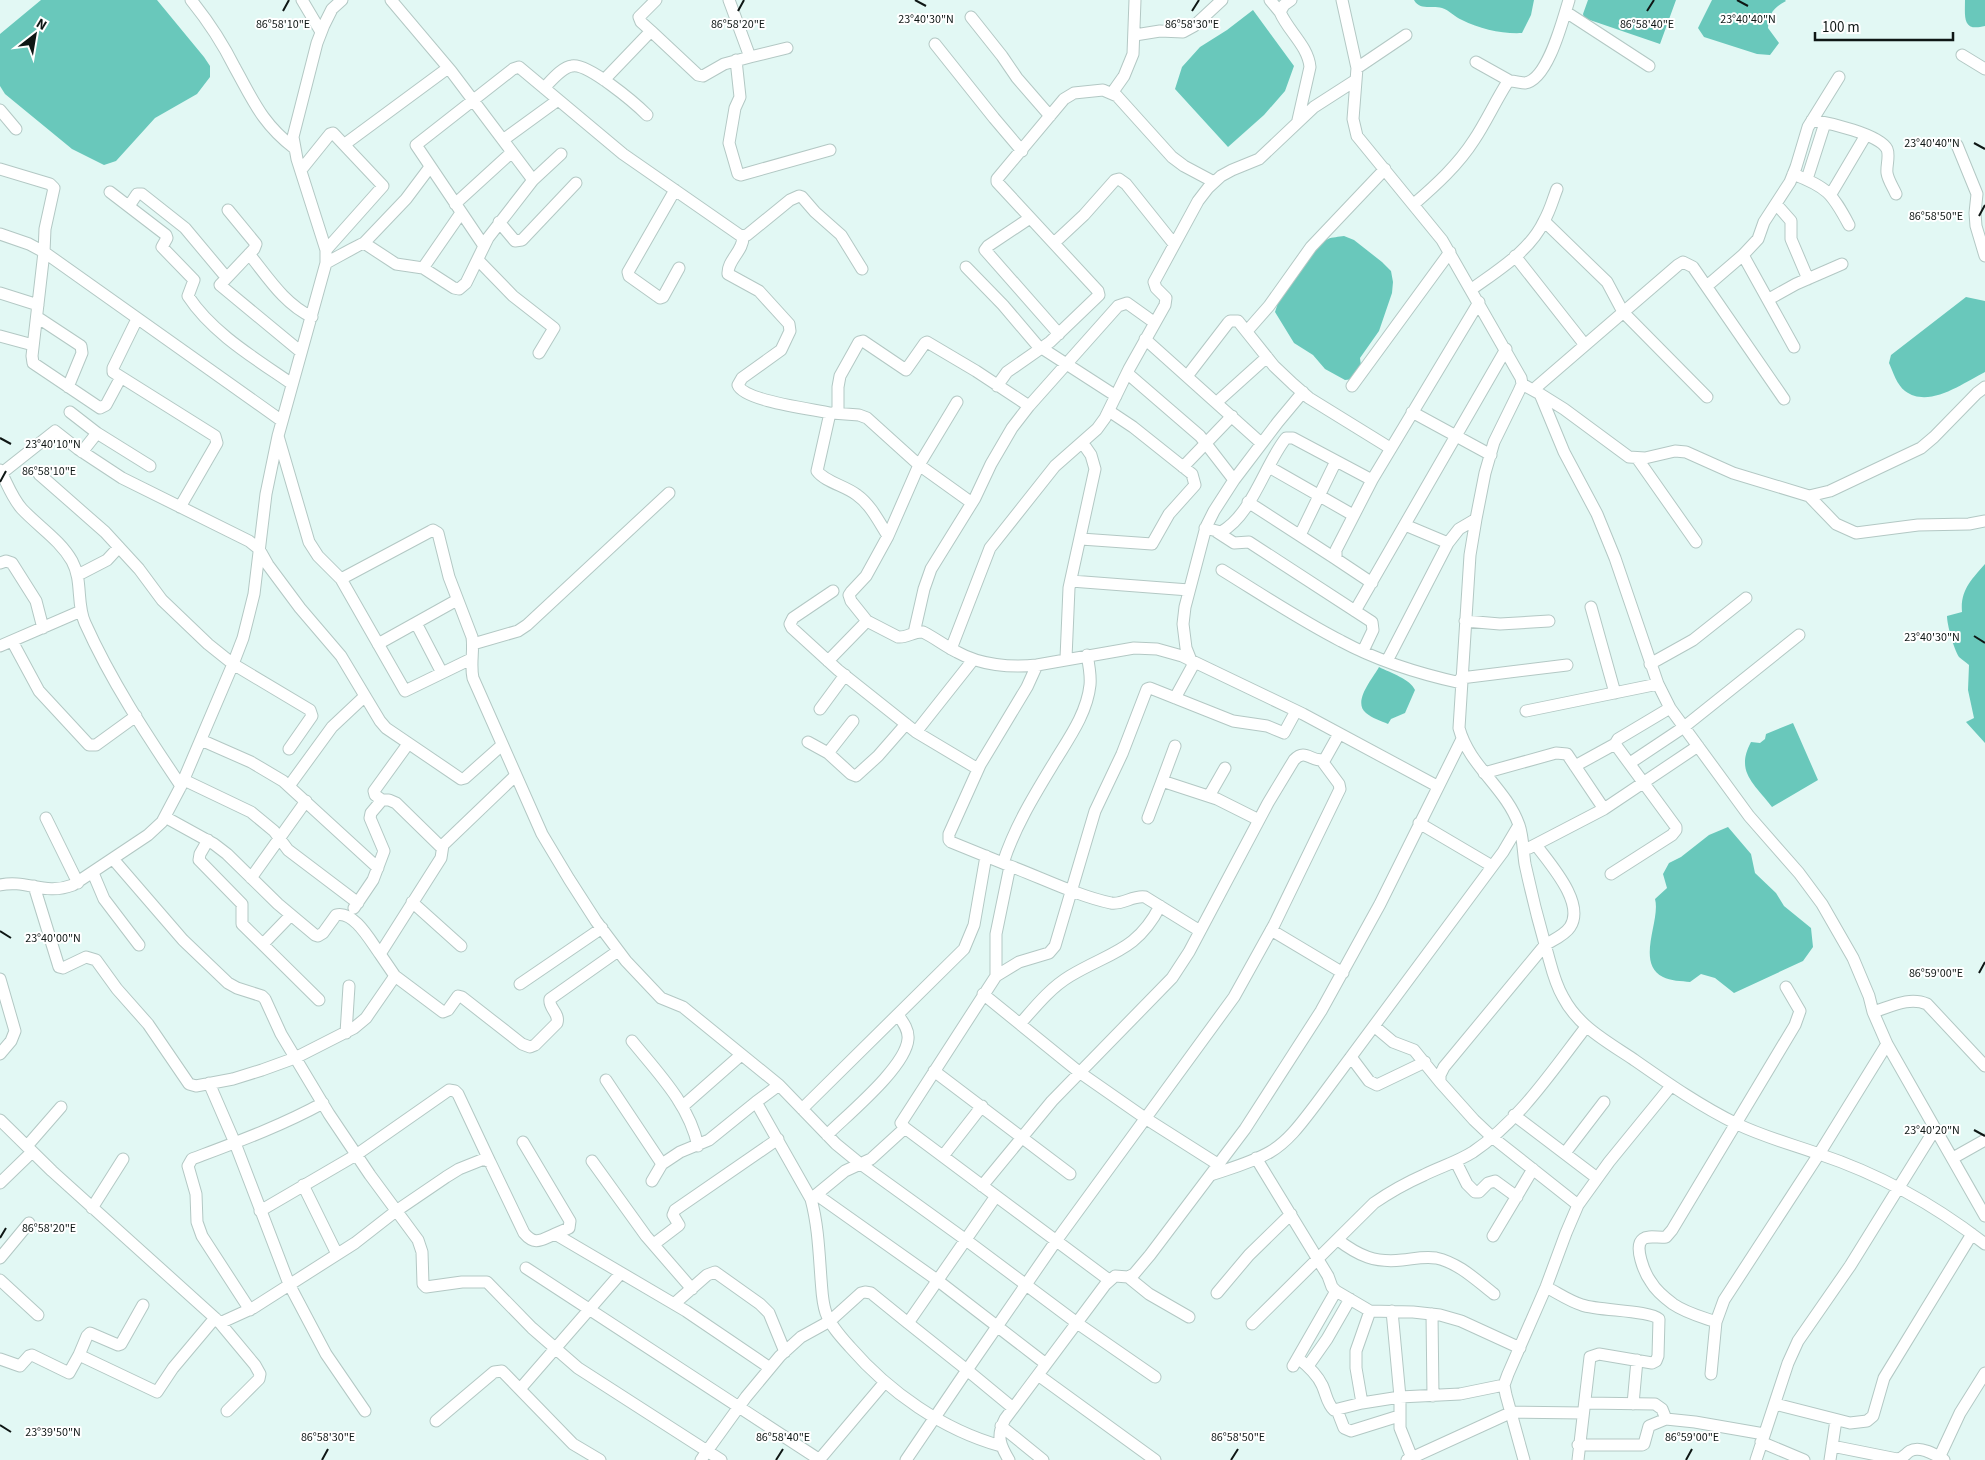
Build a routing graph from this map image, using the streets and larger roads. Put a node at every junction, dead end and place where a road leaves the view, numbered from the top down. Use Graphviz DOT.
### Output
graph roads {
  1 [pos="191,0"];
  2 [pos="302,0"];
  3 [pos="342,0"];
  4 [pos="391,0"];
  5 [pos="729,0"];
  6 [pos="1135,0"];
  7 [pos="1222,0"];
  8 [pos="1270,0"];
  9 [pos="1291,0"];
  10 [pos="1342,0"];
  11 [pos="1569,0"];
  12 [pos="653,1"];
  13 [pos="1280,12"];
  14 [pos="1566,12"];
  15 [pos="972,17"];
  16 [pos="651,31"];
  17 [pos="321,32"];
  18 [pos="1135,35"];
  19 [pos="1406,35"];
  20 [pos="935,44"];
  21 [pos="788,48"];
  22 [pos="1962,55"];
  23 [pos="750,57"];
  24 [pos="736,60"];
  25 [pos="1476,62"];
  26 [pos="1649,66"];
  27 [pos="448,68"];
  28 [pos="1357,68"];
  29 [pos="1985,69"];
  30 [pos="1838,77"];
  31 [pos="604,80"];
  32 [pos="1356,80"];
  33 [pos="1510,81"];
  34 [pos="544,88"];
  35 [pos="1112,93"];
  36 [pos="473,100"];
  37 [pos="558,100"];
  38 [pos="0,110"];
  39 [pos="647,115"];
  40 [pos="1050,116"];
  41 [pos="1298,120"];
  42 [pos="1812,120"];
  43 [pos="1825,122"];
  44 [pos="16,129"];
  45 [pos="1866,135"];
  46 [pos="503,140"];
  47 [pos="344,144"];
  48 [pos="1957,145"];
  49 [pos="294,148"];
  50 [pos="830,150"];
  51 [pos="1022,150"];
  52 [pos="512,152"];
  53 [pos="561,154"];
  54 [pos="430,167"];
  55 [pos="0,169"];
  56 [pos="1385,169"];
  57 [pos="301,170"];
  58 [pos="1793,174"];
  59 [pos="1807,179"];
  60 [pos="533,180"];
  61 [pos="1214,182"];
  62 [pos="576,183"];
  63 [pos="1557,189"];
  64 [pos="675,190"];
  65 [pos="110,192"];
  66 [pos="1831,194"];
  67 [pos="1896,194"];
  68 [pos="1414,204"];
  69 [pos="1776,204"];
  70 [pos="129,206"];
  71 [pos="458,208"];
  72 [pos="228,210"];
  73 [pos="1030,218"];
  74 [pos="1544,221"];
  75 [pos="499,222"];
  76 [pos="1849,224"];
  77 [pos="0,234"];
  78 [pos="743,236"];
  79 [pos="364,243"];
  80 [pos="1054,243"];
  81 [pos="1174,244"];
  82 [pos="484,246"];
  83 [pos="326,250"];
  84 [pos="44,252"];
  85 [pos="1450,252"];
  86 [pos="249,254"];
  87 [pos="1743,255"];
  88 [pos="1515,256"];
  89 [pos="1985,256"];
  90 [pos="478,260"];
  91 [pos="326,263"];
  92 [pos="1842,264"];
  93 [pos="966,267"];
  94 [pos="423,268"];
  95 [pos="679,268"];
  96 [pos="862,269"];
  97 [pos="226,277"];
  98 [pos="1808,279"];
  99 [pos="1707,286"];
  100 [pos="1472,289"];
  101 [pos="0,294"];
  102 [pos="1769,299"];
  103 [pos="1479,302"];
  104 [pos="38,305"];
  105 [pos="1623,312"];
  106 [pos="312,316"];
  107 [pos="36,317"];
  108 [pos="137,318"];
  109 [pos="1155,322"];
  110 [pos="1247,331"];
  111 [pos="1059,334"];
  112 [pos="0,336"];
  113 [pos="1146,339"];
  114 [pos="33,345"];
  115 [pos="1585,345"];
  116 [pos="1794,347"];
  117 [pos="1041,349"];
  118 [pos="1506,349"];
  119 [pos="302,352"];
  120 [pos="540,353"];
  121 [pos="1267,357"];
  122 [pos="1066,364"];
  123 [pos="1127,374"];
  124 [pos="1188,375"];
  125 [pos="121,377"];
  126 [pos="292,384"];
  127 [pos="1522,384"];
  128 [pos="997,386"];
  129 [pos="1352,386"];
  130 [pos="68,387"];
  131 [pos="1303,392"];
  132 [pos="1536,392"];
  133 [pos="1982,393"];
  134 [pos="1116,396"];
  135 [pos="1707,398"];
  136 [pos="1784,399"];
  137 [pos="957,402"];
  138 [pos="1217,402"];
  139 [pos="1029,406"];
  140 [pos="1109,411"];
  141 [pos="70,412"];
  142 [pos="1412,412"];
  143 [pos="834,413"];
  144 [pos="1232,416"];
  145 [pos="282,420"];
  146 [pos="97,433"];
  147 [pos="278,436"];
  148 [pos="1456,436"];
  149 [pos="1082,442"];
  150 [pos="1206,442"];
  151 [pos="1261,443"];
  152 [pos="1390,448"];
  153 [pos="82,452"];
  154 [pos="1491,455"];
  155 [pos="1637,458"];
  156 [pos="1336,461"];
  157 [pos="919,465"];
  158 [pos="150,466"];
  159 [pos="1184,467"];
  160 [pos="1269,467"];
  161 [pos="1,471"];
  162 [pos="39,474"];
  163 [pos="1234,480"];
  164 [pos="1372,480"];
  165 [pos="669,494"];
  166 [pos="1319,496"];
  167 [pos="1810,496"];
  168 [pos="1248,502"];
  169 [pos="972,503"];
  170 [pos="180,507"];
  171 [pos="1353,516"];
  172 [pos="1476,519"];
  173 [pos="1985,521"];
  174 [pos="1405,525"];
  175 [pos="1205,528"];
  176 [pos="1217,532"];
  177 [pos="1300,535"];
  178 [pos="888,536"];
  179 [pos="1080,539"];
  180 [pos="1696,542"];
  181 [pos="1448,543"];
  182 [pos="119,547"];
  183 [pos="259,549"];
  184 [pos="1336,559"];
  185 [pos="0,563"];
  186 [pos="1222,570"];
  187 [pos="78,575"];
  188 [pos="341,579"];
  189 [pos="1071,581"];
  190 [pos="1372,583"];
  191 [pos="833,590"];
  192 [pos="1189,590"];
  193 [pos="1746,598"];
  194 [pos="457,600"];
  195 [pos="1591,607"];
  196 [pos="81,611"];
  197 [pos="1356,611"];
  198 [pos="866,621"];
  199 [pos="1465,621"];
  200 [pos="1549,621"];
  201 [pos="416,623"];
  202 [pos="43,628"];
  203 [pos="914,633"];
  204 [pos="1800,635"];
  205 [pos="12,641"];
  206 [pos="378,644"];
  207 [pos="473,644"];
  208 [pos="0,646"];
  209 [pos="952,649"];
  210 [pos="1363,651"];
  211 [pos="1088,655"];
  212 [pos="471,658"];
  213 [pos="1066,658"];
  214 [pos="973,660"];
  215 [pos="1191,660"];
  216 [pos="828,661"];
  217 [pos="1387,661"];
  218 [pos="233,664"];
  219 [pos="1650,664"];
  220 [pos="1037,665"];
  221 [pos="1567,665"];
  222 [pos="442,673"];
  223 [pos="845,676"];
  224 [pos="1461,680"];
  225 [pos="1658,684"];
  226 [pos="1614,693"];
  227 [pos="365,696"];
  228 [pos="1175,698"];
  229 [pos="820,708"];
  230 [pos="1670,708"];
  231 [pos="1296,711"];
  232 [pos="1526,711"];
  233 [pos="136,716"];
  234 [pos="853,721"];
  235 [pos="906,724"];
  236 [pos="1684,727"];
  237 [pos="916,732"];
  238 [pos="1340,734"];
  239 [pos="1462,739"];
  240 [pos="201,740"];
  241 [pos="808,742"];
  242 [pos="408,744"];
  243 [pos="1616,744"];
  244 [pos="502,746"];
  245 [pos="1175,746"];
  246 [pos="1698,746"];
  247 [pos="289,749"];
  248 [pos="828,753"];
  249 [pos="1322,761"];
  250 [pos="1630,763"];
  251 [pos="1576,766"];
  252 [pos="1224,768"];
  253 [pos="978,769"];
  254 [pos="1484,773"];
  255 [pos="515,776"];
  256 [pos="1162,781"];
  257 [pos="1644,781"];
  258 [pos="183,783"];
  259 [pos="289,786"];
  260 [pos="1437,786"];
  261 [pos="1209,796"];
  262 [pos="382,800"];
  263 [pos="306,801"];
  264 [pos="1604,809"];
  265 [pos="165,817"];
  266 [pos="46,818"];
  267 [pos="1148,818"];
  268 [pos="1259,820"];
  269 [pos="1419,822"];
  270 [pos="1519,825"];
  271 [pos="280,838"];
  272 [pos="208,840"];
  273 [pos="1536,845"];
  274 [pos="442,848"];
  275 [pos="1523,852"];
  276 [pos="986,856"];
  277 [pos="114,859"];
  278 [pos="1006,864"];
  279 [pos="1492,866"];
  280 [pos="378,868"];
  281 [pos="93,873"];
  282 [pos="1611,874"];
  283 [pos="252,878"];
  284 [pos="78,882"];
  285 [pos="0,884"];
  286 [pos="34,886"];
  287 [pos="1070,890"];
  288 [pos="412,902"];
  289 [pos="358,903"];
  290 [pos="1160,906"];
  291 [pos="291,915"];
  292 [pos="347,917"];
  293 [pos="602,928"];
  294 [pos="1271,930"];
  295 [pos="1200,931"];
  296 [pos="263,944"];
  297 [pos="139,945"];
  298 [pos="1545,945"];
  299 [pos="461,946"];
  300 [pos="618,951"];
  301 [pos="380,954"];
  302 [pos="1343,973"];
  303 [pos="395,976"];
  304 [pos="996,976"];
  305 [pos="0,979"];
  306 [pos="520,984"];
  307 [pos="349,986"];
  308 [pos="1786,987"];
  309 [pos="983,994"];
  310 [pos="319,1000"];
  311 [pos="1873,1012"];
  312 [pos="898,1015"];
  313 [pos="1020,1024"];
  314 [pos="1374,1026"];
  315 [pos="1586,1027"];
  316 [pos="346,1033"];
  317 [pos="632,1041"];
  318 [pos="1887,1044"];
  319 [pos="0,1054"];
  320 [pos="741,1055"];
  321 [pos="1351,1057"];
  322 [pos="295,1058"];
  323 [pos="1425,1062"];
  324 [pos="1985,1066"];
  325 [pos="934,1070"];
  326 [pos="1079,1072"];
  327 [pos="606,1080"];
  328 [pos="1440,1082"];
  329 [pos="209,1083"];
  330 [pos="779,1085"];
  331 [pos="1671,1086"];
  332 [pos="756,1102"];
  333 [pos="1604,1102"];
  334 [pos="322,1103"];
  335 [pos="683,1106"];
  336 [pos="982,1106"];
  337 [pos="61,1107"];
  338 [pos="802,1109"];
  339 [pos="1514,1115"];
  340 [pos="1145,1118"];
  341 [pos="0,1120"];
  342 [pos="1736,1124"];
  343 [pos="905,1128"];
  344 [pos="1936,1129"];
  345 [pos="827,1135"];
  346 [pos="1022,1136"];
  347 [pos="1492,1137"];
  348 [pos="778,1139"];
  349 [pos="1985,1140"];
  350 [pos="523,1142"];
  351 [pos="235,1143"];
  352 [pos="698,1146"];
  353 [pos="29,1149"];
  354 [pos="1565,1153"];
  355 [pos="1819,1154"];
  356 [pos="356,1155"];
  357 [pos="943,1156"];
  358 [pos="1256,1158"];
  359 [pos="1953,1158"];
  360 [pos="123,1159"];
  361 [pos="592,1161"];
  362 [pos="490,1162"];
  363 [pos="1456,1162"];
  364 [pos="859,1163"];
  365 [pos="662,1164"];
  366 [pos="1219,1165"];
  367 [pos="1533,1169"];
  368 [pos="1070,1174"];
  369 [pos="1211,1175"];
  370 [pos="1597,1178"];
  371 [pos="652,1181"];
  372 [pos="0,1183"];
  373 [pos="303,1185"];
  374 [pos="982,1186"];
  375 [pos="1899,1186"];
  376 [pos="996,1196"];
  377 [pos="814,1197"];
  378 [pos="1517,1197"];
  379 [pos="1578,1205"];
  380 [pos="92,1208"];
  381 [pos="260,1211"];
  382 [pos="396,1211"];
  383 [pos="1291,1214"];
  384 [pos="1985,1216"];
  385 [pos="29,1223"];
  386 [pos="555,1234"];
  387 [pos="1972,1234"];
  388 [pos="1493,1236"];
  389 [pos="966,1240"];
  390 [pos="1338,1240"];
  391 [pos="1056,1241"];
  392 [pos="654,1244"];
  393 [pos="1985,1244"];
  394 [pos="338,1254"];
  395 [pos="0,1258"];
  396 [pos="1317,1260"];
  397 [pos="526,1268"];
  398 [pos="621,1273"];
  399 [pos="1128,1277"];
  400 [pos="0,1280"];
  401 [pos="936,1280"];
  402 [pos="1109,1280"];
  403 [pos="289,1284"];
  404 [pos="1026,1285"];
  405 [pos="1546,1287"];
  406 [pos="692,1289"];
  407 [pos="1336,1291"];
  408 [pos="1217,1294"];
  409 [pos="1494,1294"];
  410 [pos="1350,1299"];
  411 [pos="674,1304"];
  412 [pos="142,1305"];
  413 [pos="250,1310"];
  414 [pos="590,1310"];
  415 [pos="1370,1311"];
  416 [pos="1392,1311"];
  417 [pos="38,1314"];
  418 [pos="1432,1314"];
  419 [pos="1189,1317"];
  420 [pos="217,1321"];
  421 [pos="830,1321"];
  422 [pos="1716,1322"];
  423 [pos="908,1323"];
  424 [pos="1077,1323"];
  425 [pos="1252,1324"];
  426 [pos="996,1326"];
  427 [pos="1520,1348"];
  428 [pos="556,1350"];
  429 [pos="785,1352"];
  430 [pos="79,1354"];
  431 [pos="0,1359"];
  432 [pos="1637,1360"];
  433 [pos="1046,1364"];
  434 [pos="1308,1366"];
  435 [pos="770,1368"];
  436 [pos="966,1370"];
  437 [pos="1985,1373"];
  438 [pos="1711,1374"];
  439 [pos="1038,1375"];
  440 [pos="1155,1377"];
  441 [pos="885,1382"];
  442 [pos="1504,1385"];
  443 [pos="520,1389"];
  444 [pos="1433,1396"];
  445 [pos="1400,1397"];
  446 [pos="1362,1403"];
  447 [pos="1633,1404"];
  448 [pos="1775,1404"];
  449 [pos="738,1408"];
  450 [pos="1013,1408"];
  451 [pos="1584,1408"];
  452 [pos="227,1410"];
  453 [pos="1337,1410"];
  454 [pos="365,1411"];
  455 [pos="1512,1412"];
  456 [pos="1399,1416"];
  457 [pos="936,1418"];
  458 [pos="1666,1419"];
  459 [pos="1836,1420"];
  460 [pos="436,1421"];
  461 [pos="1001,1426"];
  462 [pos="1763,1438"];
  463 [pos="1578,1445"];
  464 [pos="1001,1446"];
  465 [pos="1832,1446"];
  466 [pos="704,1455"];
  467 [pos="1409,1459"];
  468 [pos="1940,1459"];
  469 [pos="600,1460"];
  470 [pos="721,1460"];
  471 [pos="819,1460"];
  472 [pos="908,1460"];
  473 [pos="1009,1460"];
  474 [pos="1043,1460"];
  475 [pos="1155,1460"];
  476 [pos="1524,1460"];
  477 [pos="1578,1460"];
  478 [pos="1756,1460"];
  479 [pos="1804,1460"];
  480 [pos="1830,1460"];
  1 -- 49 [label="street"];
  2 -- 17 [label="street"];
  3 -- 17 [label="street"];
  4 -- 27 [label="street"];
  5 -- 23 [label="street"];
  6 -- 18 [label="street"];
  7 -- 18 [label="street"];
  8 -- 13 [label="street"];
  9 -- 13 [label="street"];
  10 -- 28 [label="street"];
  11 -- 14 [label="street"];
  12 -- 16 [label="street"];
  13 -- 41 [label="street"];
  14 -- 26 [label="street"];
  14 -- 33 [label="street"];
  15 -- 40 [label="street"];
  16 -- 24 [label="street"];
  16 -- 31 [label="street"];
  17 -- 49 [label="street"];
  18 -- 35 [label="street"];
  19 -- 28 [label="street"];
  20 -- 51 [label="street"];
  21 -- 23 [label="street"];
  22 -- 29 [label="street"];
  23 -- 24 [label="street"];
  24 -- 50 [label="street"];
  25 -- 33 [label="street"];
  27 -- 36 [label="street"];
  27 -- 47 [label="street"];
  28 -- 32 [label="street"];
  30 -- 42 [label="street"];
  31 -- 34 [label="street"];
  31 -- 39 [label="street"];
  32 -- 41 [label="street"];
  32 -- 56 [label="street"];
  33 -- 68 [label="street"];
  34 -- 36 [label="street"];
  34 -- 37 [label="street"];
  35 -- 40 [label="street"];
  35 -- 61 [label="street"];
  36 -- 46 [label="street"];
  36 -- 54 [label="street"];
  37 -- 46 [label="street"];
  37 -- 64 [label="street"];
  38 -- 44 [label="street"];
  40 -- 51 [label="street"];
  41 -- 61 [label="street"];
  42 -- 43 [label="street"];
  42 -- 58 [label="street"];
  43 -- 45 [label="street"];
  43 -- 59 [label="street"];
  45 -- 66 [label="street"];
  45 -- 67 [label="street"];
  46 -- 52 [label="street"];
  47 -- 57 [label="street"];
  47 -- 83 [label="street"];
  48 -- 89 [label="street"];
  49 -- 57 [label="street"];
  51 -- 73 [label="street"];
  52 -- 60 [label="street"];
  52 -- 71 [label="street"];
  53 -- 60 [label="street"];
  54 -- 71 [label="street"];
  54 -- 79 [label="street"];
  55 -- 84 [label="street"];
  56 -- 68 [label="street"];
  56 -- 110 [label="street"];
  57 -- 83 [label="street"];
  58 -- 59 [label="street"];
  58 -- 69 [label="street"];
  59 -- 66 [label="street"];
  60 -- 75 [label="street"];
  61 -- 81 [label="street"];
  62 -- 75 [label="street"];
  63 -- 74 [label="street"];
  64 -- 78 [label="street"];
  64 -- 95 [label="street"];
  65 -- 70 [label="street"];
  66 -- 76 [label="street"];
  68 -- 85 [label="street"];
  69 -- 87 [label="street"];
  69 -- 98 [label="street"];
  70 -- 97 [label="street"];
  70 -- 126 [label="street"];
  71 -- 82 [label="street"];
  71 -- 94 [label="street"];
  72 -- 86 [label="street"];
  73 -- 80 [label="street"];
  73 -- 111 [label="street"];
  74 -- 88 [label="street"];
  74 -- 105 [label="street"];
  75 -- 82 [label="street"];
  77 -- 84 [label="street"];
  78 -- 96 [label="street"];
  78 -- 143 [label="street"];
  79 -- 91 [label="street"];
  79 -- 94 [label="street"];
  80 -- 81 [label="street"];
  80 -- 111 [label="street"];
  81 -- 109 [label="street"];
  82 -- 90 [label="street"];
  83 -- 91 [label="street"];
  84 -- 104 [label="street"];
  84 -- 108 [label="street"];
  85 -- 100 [label="street"];
  85 -- 129 [label="street"];
  86 -- 97 [label="street"];
  86 -- 106 [label="street"];
  87 -- 99 [label="street"];
  87 -- 102 [label="street"];
  88 -- 100 [label="street"];
  88 -- 115 [label="street"];
  90 -- 94 [label="street"];
  90 -- 120 [label="street"];
  91 -- 106 [label="street"];
  92 -- 98 [label="street"];
  93 -- 117 [label="street"];
  97 -- 119 [label="street"];
  98 -- 102 [label="street"];
  99 -- 105 [label="street"];
  99 -- 136 [label="street"];
  100 -- 103 [label="street"];
  101 -- 104 [label="street"];
  102 -- 116 [label="street"];
  103 -- 118 [label="street"];
  103 -- 142 [label="street"];
  104 -- 107 [label="street"];
  105 -- 115 [label="street"];
  105 -- 135 [label="street"];
  106 -- 119 [label="street"];
  107 -- 114 [label="street"];
  107 -- 130 [label="street"];
  108 -- 125 [label="street"];
  108 -- 145 [label="street"];
  109 -- 113 [label="street"];
  109 -- 122 [label="street"];
  110 -- 121 [label="street"];
  110 -- 124 [label="street"];
  111 -- 117 [label="street"];
  112 -- 114 [label="street"];
  113 -- 123 [label="street"];
  113 -- 124 [label="street"];
  114 -- 130 [label="street"];
  115 -- 132 [label="street"];
  117 -- 122 [label="street"];
  117 -- 128 [label="street"];
  118 -- 127 [label="street"];
  118 -- 148 [label="street"];
  119 -- 126 [label="street"];
  121 -- 131 [label="street"];
  121 -- 138 [label="street"];
  122 -- 134 [label="street"];
  122 -- 139 [label="street"];
  123 -- 134 [label="street"];
  123 -- 150 [label="street"];
  124 -- 138 [label="street"];
  125 -- 130 [label="street"];
  125 -- 170 [label="street"];
  126 -- 145 [label="street"];
  127 -- 132 [label="street"];
  127 -- 154 [label="street"];
  128 -- 139 [label="street"];
  128 -- 143 [label="street"];
  131 -- 151 [label="street"];
  131 -- 152 [label="street"];
  132 -- 155 [label="street"];
  132 -- 219 [label="street"];
  133 -- 167 [label="street"];
  134 -- 140 [label="street"];
  137 -- 157 [label="street"];
  138 -- 144 [label="street"];
  139 -- 169 [label="street"];
  140 -- 149 [label="street"];
  140 -- 159 [label="street"];
  141 -- 146 [label="street"];
  142 -- 148 [label="street"];
  142 -- 152 [label="street"];
  143 -- 157 [label="street"];
  143 -- 178 [label="street"];
  144 -- 150 [label="street"];
  144 -- 151 [label="street"];
  145 -- 147 [label="street"];
  146 -- 153 [label="street"];
  146 -- 158 [label="street"];
  147 -- 183 [label="street"];
  147 -- 188 [label="street"];
  148 -- 154 [label="street"];
  148 -- 174 [label="street"];
  149 -- 179 [label="street"];
  149 -- 209 [label="street"];
  150 -- 159 [label="street"];
  150 -- 163 [label="street"];
  151 -- 163 [label="street"];
  152 -- 164 [label="street"];
  153 -- 161 [label="street"];
  153 -- 170 [label="street"];
  154 -- 172 [label="street"];
  155 -- 167 [label="street"];
  155 -- 180 [label="street"];
  156 -- 160 [label="street"];
  156 -- 164 [label="street"];
  156 -- 166 [label="street"];
  157 -- 169 [label="street"];
  157 -- 178 [label="street"];
  159 -- 179 [label="street"];
  160 -- 166 [label="street"];
  160 -- 168 [label="street"];
  161 -- 187 [label="street"];
  162 -- 182 [label="street"];
  163 -- 175 [label="street"];
  164 -- 171 [label="street"];
  165 -- 207 [label="street"];
  166 -- 171 [label="street"];
  166 -- 177 [label="street"];
  167 -- 173 [label="street"];
  168 -- 176 [label="street"];
  168 -- 177 [label="street"];
  169 -- 203 [label="street"];
  170 -- 183 [label="street"];
  171 -- 184 [label="street"];
  172 -- 181 [label="street"];
  172 -- 199 [label="street"];
  174 -- 181 [label="street"];
  174 -- 190 [label="street"];
  175 -- 176 [label="street"];
  175 -- 192 [label="street"];
  176 -- 197 [label="street"];
  177 -- 184 [label="street"];
  178 -- 198 [label="street"];
  179 -- 189 [label="street"];
  181 -- 217 [label="street"];
  182 -- 187 [label="street"];
  182 -- 218 [label="street"];
  183 -- 218 [label="street"];
  183 -- 227 [label="street"];
  184 -- 190 [label="street"];
  185 -- 202 [label="street"];
  186 -- 210 [label="street"];
  187 -- 196 [label="street"];
  188 -- 194 [label="street"];
  188 -- 206 [label="street"];
  189 -- 192 [label="street"];
  189 -- 213 [label="street"];
  190 -- 197 [label="street"];
  191 -- 216 [label="street"];
  192 -- 215 [label="street"];
  193 -- 219 [label="street"];
  194 -- 201 [label="street"];
  194 -- 207 [label="street"];
  195 -- 226 [label="street"];
  196 -- 202 [label="street"];
  196 -- 233 [label="street"];
  197 -- 210 [label="street"];
  198 -- 203 [label="street"];
  198 -- 216 [label="street"];
  199 -- 200 [label="street"];
  199 -- 224 [label="street"];
  201 -- 206 [label="street"];
  201 -- 222 [label="street"];
  202 -- 205 [label="street"];
  203 -- 209 [label="street"];
  204 -- 236 [label="street"];
  205 -- 208 [label="street"];
  205 -- 233 [label="street"];
  206 -- 222 [label="street"];
  207 -- 212 [label="street"];
  209 -- 214 [label="street"];
  210 -- 217 [label="street"];
  211 -- 213 [label="street"];
  211 -- 215 [label="street"];
  211 -- 278 [label="street"];
  212 -- 222 [label="street"];
  212 -- 244 [label="street"];
  213 -- 220 [label="street"];
  214 -- 220 [label="street"];
  214 -- 237 [label="street"];
  215 -- 228 [label="street"];
  215 -- 231 [label="street"];
  216 -- 223 [label="street"];
  217 -- 224 [label="street"];
  218 -- 240 [label="street"];
  218 -- 247 [label="street"];
  219 -- 225 [label="street"];
  220 -- 253 [label="street"];
  221 -- 224 [label="street"];
  223 -- 229 [label="street"];
  223 -- 235 [label="street"];
  224 -- 239 [label="street"];
  225 -- 226 [label="street"];
  225 -- 230 [label="street"];
  226 -- 232 [label="street"];
  227 -- 242 [label="street"];
  227 -- 259 [label="street"];
  228 -- 231 [label="street"];
  228 -- 287 [label="street"];
  230 -- 236 [label="street"];
  230 -- 243 [label="street"];
  231 -- 238 [label="street"];
  233 -- 258 [label="street"];
  234 -- 248 [label="street"];
  235 -- 237 [label="street"];
  235 -- 248 [label="street"];
  236 -- 246 [label="street"];
  236 -- 250 [label="street"];
  237 -- 253 [label="street"];
  238 -- 249 [label="street"];
  238 -- 260 [label="street"];
  239 -- 254 [label="street"];
  239 -- 260 [label="street"];
  240 -- 258 [label="street"];
  240 -- 259 [label="street"];
  241 -- 248 [label="street"];
  242 -- 244 [label="street"];
  242 -- 262 [label="street"];
  243 -- 250 [label="street"];
  243 -- 251 [label="street"];
  244 -- 255 [label="street"];
  245 -- 256 [label="street"];
  246 -- 257 [label="street"];
  246 -- 311 [label="street"];
  249 -- 268 [label="street"];
  249 -- 294 [label="street"];
  250 -- 257 [label="street"];
  251 -- 254 [label="street"];
  251 -- 264 [label="street"];
  252 -- 261 [label="street"];
  253 -- 276 [label="street"];
  254 -- 270 [label="street"];
  255 -- 274 [label="street"];
  255 -- 293 [label="street"];
  256 -- 261 [label="street"];
  256 -- 267 [label="street"];
  257 -- 264 [label="street"];
  257 -- 282 [label="street"];
  258 -- 265 [label="street"];
  258 -- 271 [label="street"];
  259 -- 263 [label="street"];
  260 -- 269 [label="street"];
  261 -- 268 [label="street"];
  262 -- 274 [label="street"];
  262 -- 280 [label="street"];
  263 -- 271 [label="street"];
  263 -- 280 [label="street"];
  264 -- 273 [label="street"];
  265 -- 272 [label="street"];
  265 -- 277 [label="street"];
  266 -- 284 [label="street"];
  268 -- 295 [label="street"];
  269 -- 279 [label="street"];
  269 -- 302 [label="street"];
  270 -- 275 [label="street"];
  270 -- 279 [label="street"];
  271 -- 283 [label="street"];
  271 -- 289 [label="street"];
  272 -- 283 [label="street"];
  272 -- 296 [label="street"];
  273 -- 275 [label="street"];
  273 -- 298 [label="street"];
  274 -- 288 [label="street"];
  275 -- 298 [label="street"];
  276 -- 278 [label="street"];
  276 -- 312 [label="street"];
  277 -- 281 [label="street"];
  277 -- 322 [label="street"];
  278 -- 287 [label="street"];
  278 -- 304 [label="street"];
  279 -- 314 [label="street"];
  280 -- 289 [label="street"];
  281 -- 284 [label="street"];
  281 -- 297 [label="street"];
  283 -- 291 [label="street"];
  284 -- 286 [label="street"];
  285 -- 286 [label="street"];
  286 -- 329 [label="street"];
  287 -- 290 [label="street"];
  287 -- 304 [label="street"];
  288 -- 299 [label="street"];
  288 -- 301 [label="street"];
  289 -- 292 [label="street"];
  290 -- 295 [label="street"];
  290 -- 313 [label="street"];
  291 -- 292 [label="street"];
  291 -- 296 [label="street"];
  292 -- 301 [label="street"];
  293 -- 300 [label="street"];
  293 -- 306 [label="street"];
  294 -- 302 [label="street"];
  294 -- 340 [label="street"];
  295 -- 326 [label="street"];
  296 -- 310 [label="street"];
  298 -- 315 [label="street"];
  298 -- 328 [label="street"];
  300 -- 303 [label="street"];
  300 -- 320 [label="street"];
  301 -- 303 [label="street"];
  302 -- 366 [label="street"];
  303 -- 316 [label="street"];
  304 -- 309 [label="street"];
  305 -- 319 [label="street"];
  307 -- 316 [label="street"];
  308 -- 342 [label="street"];
  309 -- 313 [label="street"];
  309 -- 325 [label="street"];
  311 -- 318 [label="street"];
  311 -- 324 [label="street"];
  312 -- 338 [label="street"];
  312 -- 345 [label="street"];
  313 -- 326 [label="street"];
  314 -- 321 [label="street"];
  314 -- 323 [label="street"];
  315 -- 331 [label="street"];
  315 -- 339 [label="street"];
  316 -- 322 [label="street"];
  317 -- 335 [label="street"];
  318 -- 344 [label="street"];
  318 -- 355 [label="street"];
  320 -- 330 [label="street"];
  320 -- 335 [label="street"];
  321 -- 323 [label="street"];
  321 -- 358 [label="street"];
  322 -- 329 [label="street"];
  322 -- 334 [label="street"];
  323 -- 328 [label="street"];
  325 -- 336 [label="street"];
  325 -- 343 [label="street"];
  326 -- 340 [label="street"];
  326 -- 346 [label="street"];
  327 -- 365 [label="street"];
  328 -- 347 [label="street"];
  329 -- 351 [label="street"];
  330 -- 332 [label="street"];
  330 -- 338 [label="street"];
  331 -- 342 [label="street"];
  331 -- 370 [label="street"];
  332 -- 348 [label="street"];
  332 -- 352 [label="street"];
  333 -- 354 [label="street"];
  334 -- 351 [label="street"];
  334 -- 356 [label="street"];
  335 -- 352 [label="street"];
  336 -- 346 [label="street"];
  336 -- 357 [label="street"];
  337 -- 353 [label="street"];
  338 -- 345 [label="street"];
  339 -- 347 [label="street"];
  339 -- 354 [label="street"];
  340 -- 366 [label="street"];
  340 -- 391 [label="street"];
  341 -- 353 [label="street"];
  342 -- 355 [label="street"];
  342 -- 422 [label="street"];
  343 -- 357 [label="street"];
  343 -- 364 [label="street"];
  344 -- 359 [label="street"];
  344 -- 375 [label="street"];
  345 -- 364 [label="street"];
  346 -- 368 [label="street"];
  346 -- 374 [label="street"];
  347 -- 363 [label="street"];
  347 -- 367 [label="street"];
  348 -- 377 [label="street"];
  348 -- 392 [label="street"];
  349 -- 359 [label="street"];
  350 -- 386 [label="street"];
  351 -- 381 [label="street"];
  351 -- 413 [label="street"];
  352 -- 365 [label="street"];
  353 -- 372 [label="street"];
  353 -- 380 [label="street"];
  354 -- 370 [label="street"];
  355 -- 375 [label="street"];
  355 -- 422 [label="street"];
  356 -- 362 [label="street"];
  356 -- 373 [label="street"];
  356 -- 382 [label="street"];
  357 -- 374 [label="street"];
  358 -- 369 [label="street"];
  358 -- 383 [label="street"];
  359 -- 384 [label="street"];
  360 -- 380 [label="street"];
  361 -- 392 [label="street"];
  362 -- 382 [label="street"];
  362 -- 386 [label="street"];
  363 -- 378 [label="street"];
  363 -- 390 [label="street"];
  364 -- 377 [label="street"];
  364 -- 389 [label="street"];
  365 -- 371 [label="street"];
  366 -- 369 [label="street"];
  367 -- 378 [label="street"];
  367 -- 379 [label="street"];
  369 -- 399 [label="street"];
  370 -- 379 [label="street"];
  373 -- 381 [label="street"];
  373 -- 394 [label="street"];
  374 -- 376 [label="street"];
  375 -- 387 [label="street"];
  375 -- 448 [label="street"];
  376 -- 389 [label="street"];
  376 -- 391 [label="street"];
  377 -- 401 [label="street"];
  377 -- 421 [label="street"];
  378 -- 388 [label="street"];
  379 -- 405 [label="street"];
  380 -- 420 [label="street"];
  381 -- 403 [label="street"];
  382 -- 394 [label="street"];
  382 -- 428 [label="street"];
  383 -- 396 [label="street"];
  383 -- 408 [label="street"];
  385 -- 395 [label="street"];
  386 -- 398 [label="street"];
  387 -- 393 [label="street"];
  387 -- 459 [label="street"];
  389 -- 401 [label="street"];
  389 -- 404 [label="street"];
  390 -- 396 [label="street"];
  390 -- 409 [label="street"];
  391 -- 402 [label="street"];
  391 -- 404 [label="street"];
  392 -- 406 [label="street"];
  394 -- 403 [label="street"];
  396 -- 407 [label="street"];
  396 -- 425 [label="street"];
  397 -- 414 [label="street"];
  398 -- 411 [label="street"];
  398 -- 414 [label="street"];
  399 -- 402 [label="street"];
  399 -- 419 [label="street"];
  400 -- 417 [label="street"];
  401 -- 423 [label="street"];
  401 -- 426 [label="street"];
  402 -- 424 [label="street"];
  403 -- 413 [label="street"];
  403 -- 454 [label="street"];
  404 -- 424 [label="street"];
  404 -- 426 [label="street"];
  405 -- 427 [label="street"];
  405 -- 432 [label="street"];
  406 -- 411 [label="street"];
  406 -- 429 [label="street"];
  407 -- 410 [label="street"];
  407 -- 434 [label="street"];
  410 -- 415 [label="street"];
  410 -- 434 [label="street"];
  411 -- 435 [label="street"];
  412 -- 430 [label="street"];
  413 -- 420 [label="street"];
  414 -- 428 [label="street"];
  414 -- 449 [label="street"];
  415 -- 416 [label="street"];
  415 -- 446 [label="street"];
  416 -- 418 [label="street"];
  416 -- 445 [label="street"];
  418 -- 427 [label="street"];
  418 -- 444 [label="street"];
  420 -- 430 [label="street"];
  420 -- 452 [label="street"];
  421 -- 423 [label="street"];
  421 -- 429 [label="street"];
  421 -- 441 [label="street"];
  422 -- 438 [label="street"];
  423 -- 436 [label="street"];
  424 -- 433 [label="street"];
  424 -- 440 [label="street"];
  426 -- 433 [label="street"];
  426 -- 436 [label="street"];
  427 -- 442 [label="street"];
  428 -- 443 [label="street"];
  428 -- 466 [label="street"];
  429 -- 435 [label="street"];
  430 -- 431 [label="street"];
  432 -- 447 [label="street"];
  432 -- 451 [label="street"];
  433 -- 439 [label="street"];
  434 -- 453 [label="street"];
  435 -- 449 [label="street"];
  436 -- 450 [label="street"];
  436 -- 457 [label="street"];
  437 -- 468 [label="street"];
  439 -- 450 [label="street"];
  439 -- 475 [label="street"];
  441 -- 457 [label="street"];
  441 -- 471 [label="street"];
  442 -- 444 [label="street"];
  442 -- 455 [label="street"];
  443 -- 460 [label="street"];
  443 -- 469 [label="street"];
  444 -- 445 [label="street"];
  445 -- 446 [label="street"];
  445 -- 456 [label="street"];
  446 -- 453 [label="street"];
  447 -- 451 [label="street"];
  447 -- 458 [label="street"];
  448 -- 459 [label="street"];
  448 -- 462 [label="street"];
  449 -- 466 [label="street"];
  449 -- 471 [label="street"];
  450 -- 461 [label="street"];
  451 -- 455 [label="street"];
  451 -- 463 [label="street"];
  453 -- 456 [label="street"];
  455 -- 467 [label="street"];
  455 -- 476 [label="street"];
  456 -- 467 [label="street"];
  457 -- 464 [label="street"];
  457 -- 472 [label="street"];
  458 -- 462 [label="street"];
  458 -- 463 [label="street"];
  459 -- 465 [label="street"];
  461 -- 464 [label="street"];
  461 -- 474 [label="street"];
  462 -- 478 [label="street"];
  462 -- 479 [label="street"];
  463 -- 477 [label="street"];
  464 -- 473 [label="street"];
  465 -- 468 [label="street"];
  465 -- 480 [label="street"];
  466 -- 470 [label="street"];
}
